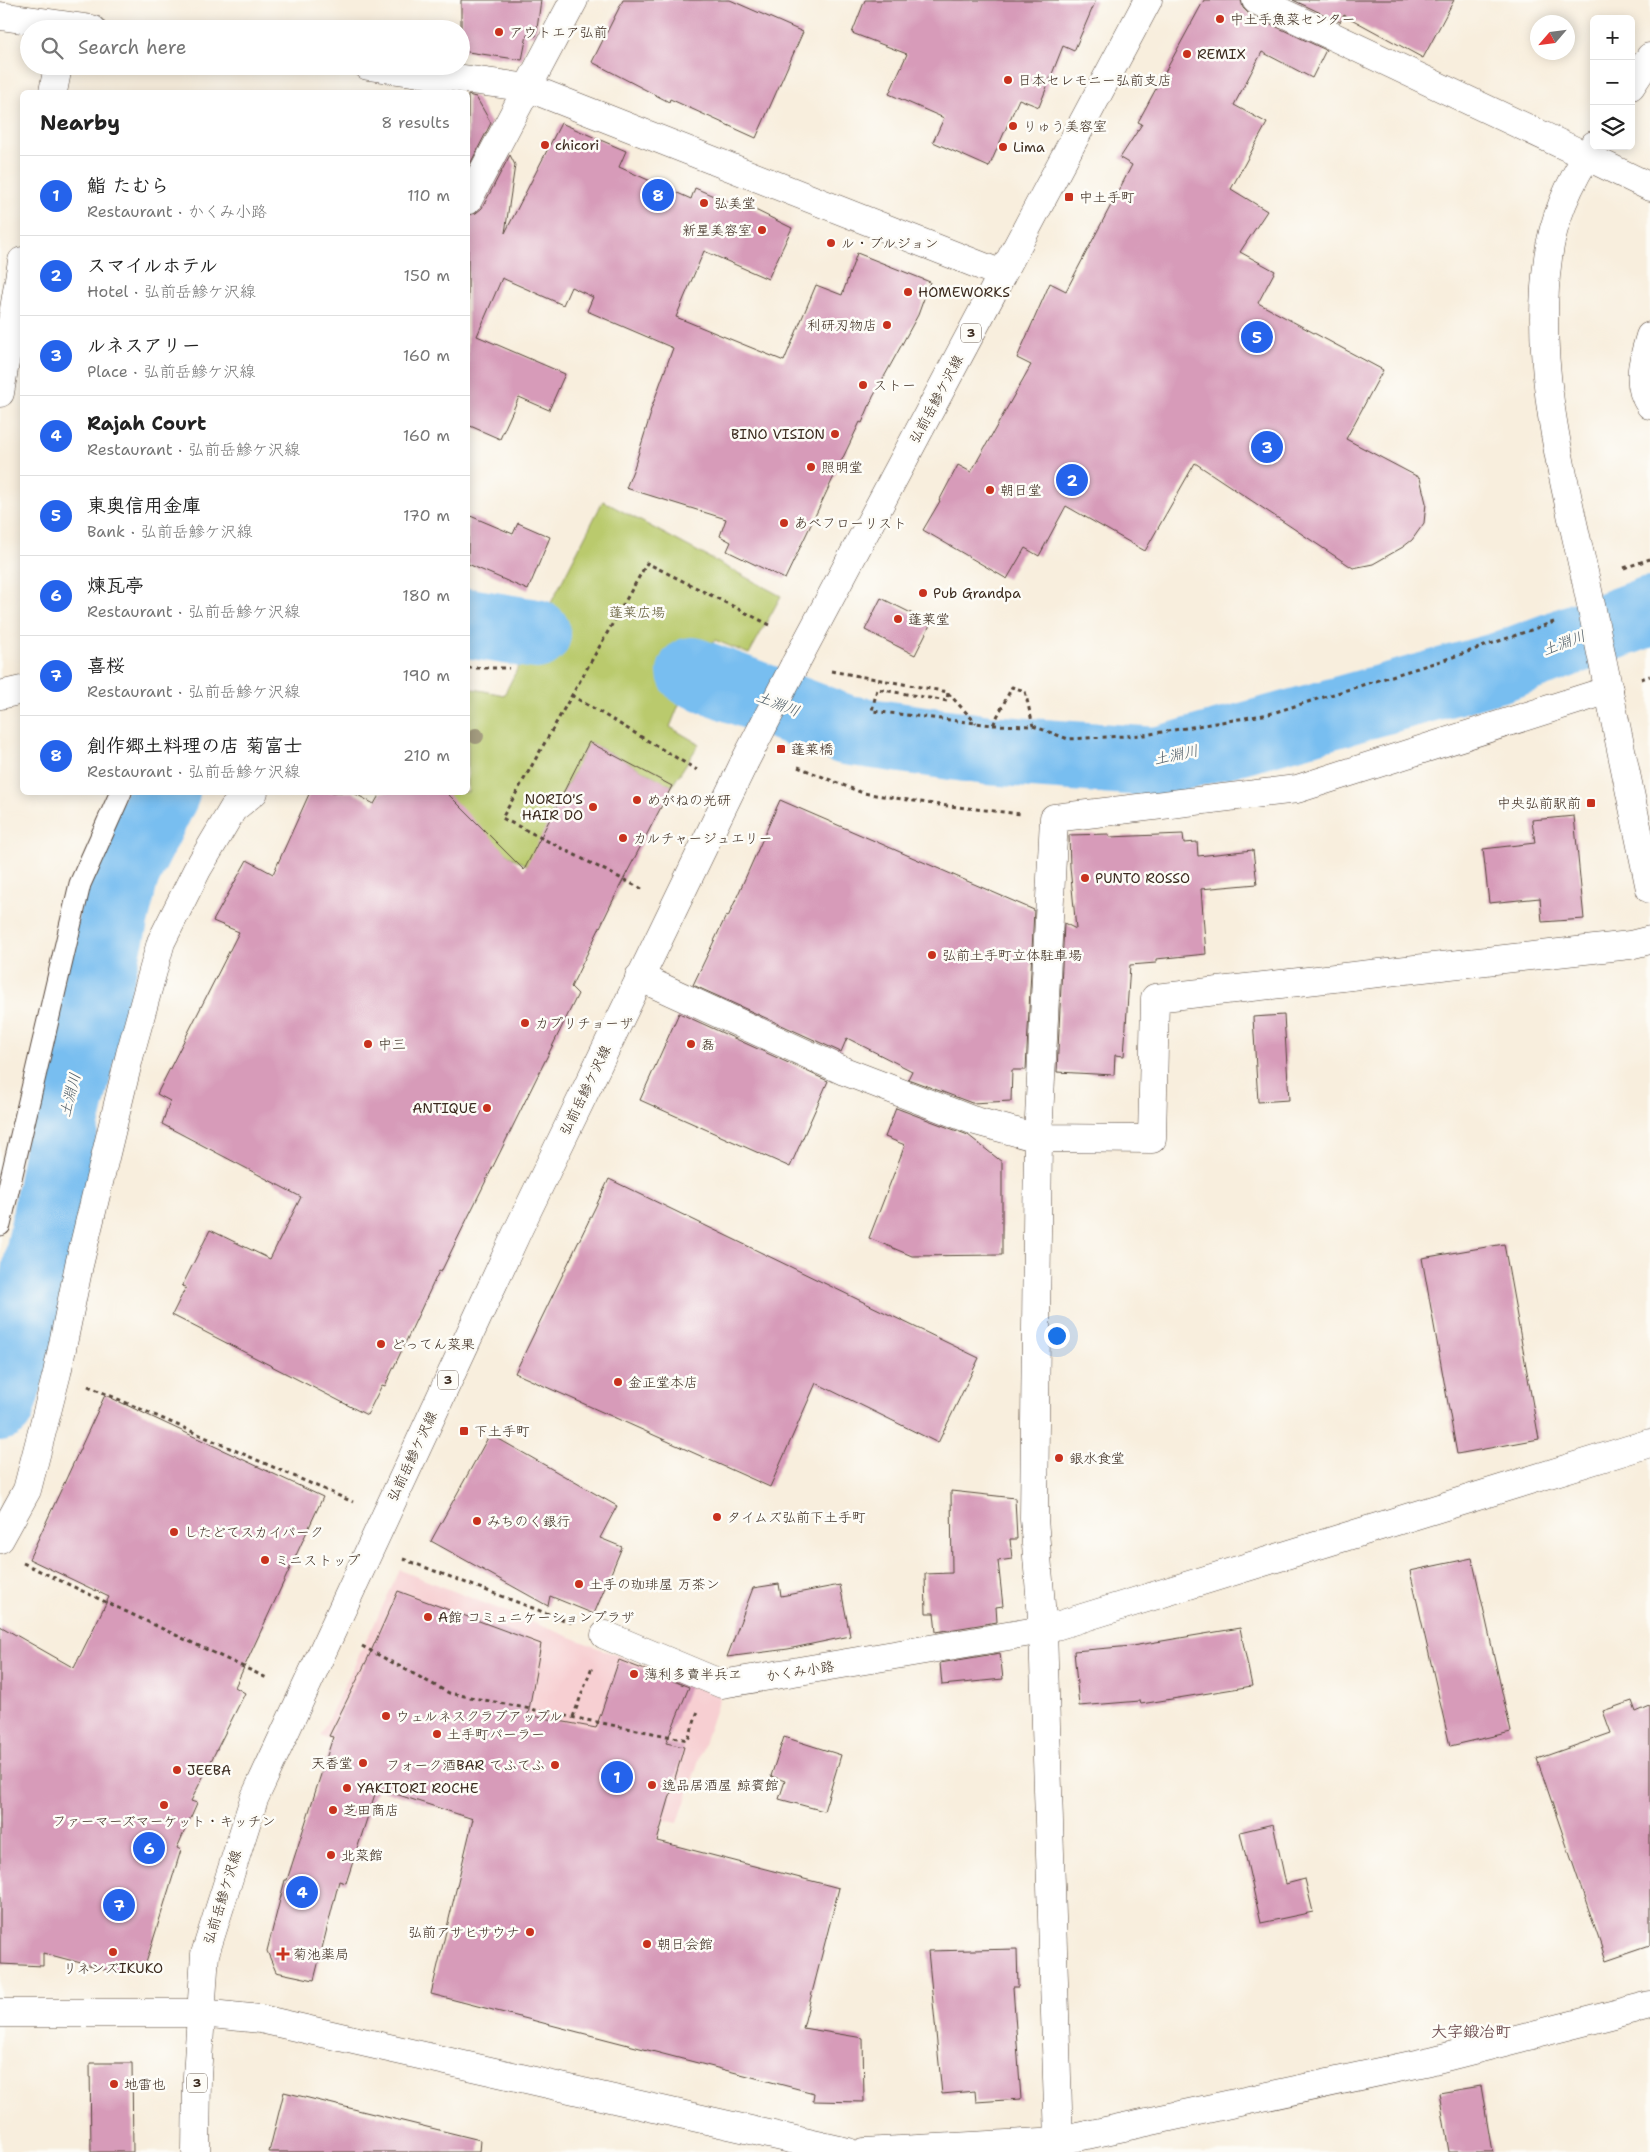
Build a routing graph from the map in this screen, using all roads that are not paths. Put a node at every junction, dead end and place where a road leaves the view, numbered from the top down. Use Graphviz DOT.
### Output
graph roads {
  1 [pos="574,0"];
  2 [pos="1148,0"];
  3 [pos="1256,0"];
  4 [pos="0,16"];
  5 [pos="25,20"];
  6 [pos="1650,57"];
  7 [pos="56,75"];
  8 [pos="434,75"];
  9 [pos="1635,80"];
  10 [pos="529,88"];
  11 [pos="53,90"];
  12 [pos="1590,150"];
  13 [pos="1650,187"];
  14 [pos="470,196"];
  15 [pos="20,273"];
  16 [pos="1002,274"];
  17 [pos="1650,336"];
  18 [pos="0,392"];
  19 [pos="1650,405"];
  20 [pos="1607,682"];
  21 [pos="20,690"];
  22 [pos="0,695"];
  23 [pos="120,795"];
  24 [pos="250,795"];
  25 [pos="1650,889"];
  26 [pos="1650,940"];
  27 [pos="639,977"];
  28 [pos="1038,1138"];
  29 [pos="0,1225"];
  30 [pos="1650,1443"];
  31 [pos="2,1537"];
  32 [pos="1043,1630"];
  33 [pos="605,1635"];
  34 [pos="1650,2005"];
  35 [pos="0,2013"];
  36 [pos="201,2013"];
  37 [pos="1059,2141"];
  38 [pos="778,2144"];
  39 [pos="196,2152"];
  40 [pos="848,2152"];
  41 [pos="864,2152"];
  1 -- 10 [label="street"];
  2 -- 16 [label="street, 弘前岳鰺ケ沢線 / 3"];
  3 -- 12 [label="street"];
  4 -- 5 [label="street"];
  6 -- 9 [label="street"];
  7 -- 11 [label="street"];
  8 -- 10 [label="street"];
  10 -- 14 [label="street"];
  10 -- 16 [label="street"];
  12 -- 13 [label="street"];
  12 -- 20 [label="street"];
  15 -- 18 [label="street"];
  16 -- 27 [label="street, 弘前岳鰺ケ沢線 / 3, bridge"];
  17 -- 19 [label="street"];
  20 -- 25 [label="street"];
  20 -- 28 [label="street"];
  21 -- 22 [label="street"];
  23 -- 29 [label="lane"];
  24 -- 31 [label="street"];
  26 -- 28 [label="street"];
  27 -- 28 [label="street"];
  27 -- 36 [label="street, 弘前岳鰺ケ沢線 / 3"];
  28 -- 32 [label="street"];
  30 -- 32 [label="street, かくみ小路"];
  32 -- 33 [label="street, かくみ小路"];
  32 -- 37 [label="street"];
  34 -- 37 [label="street"];
  35 -- 36 [label="street"];
  36 -- 38 [label="street"];
  36 -- 39 [label="street, 弘前岳鰺ケ沢線 / 3"];
  37 -- 41 [label="street"];
  38 -- 40 [label="street"];
}
